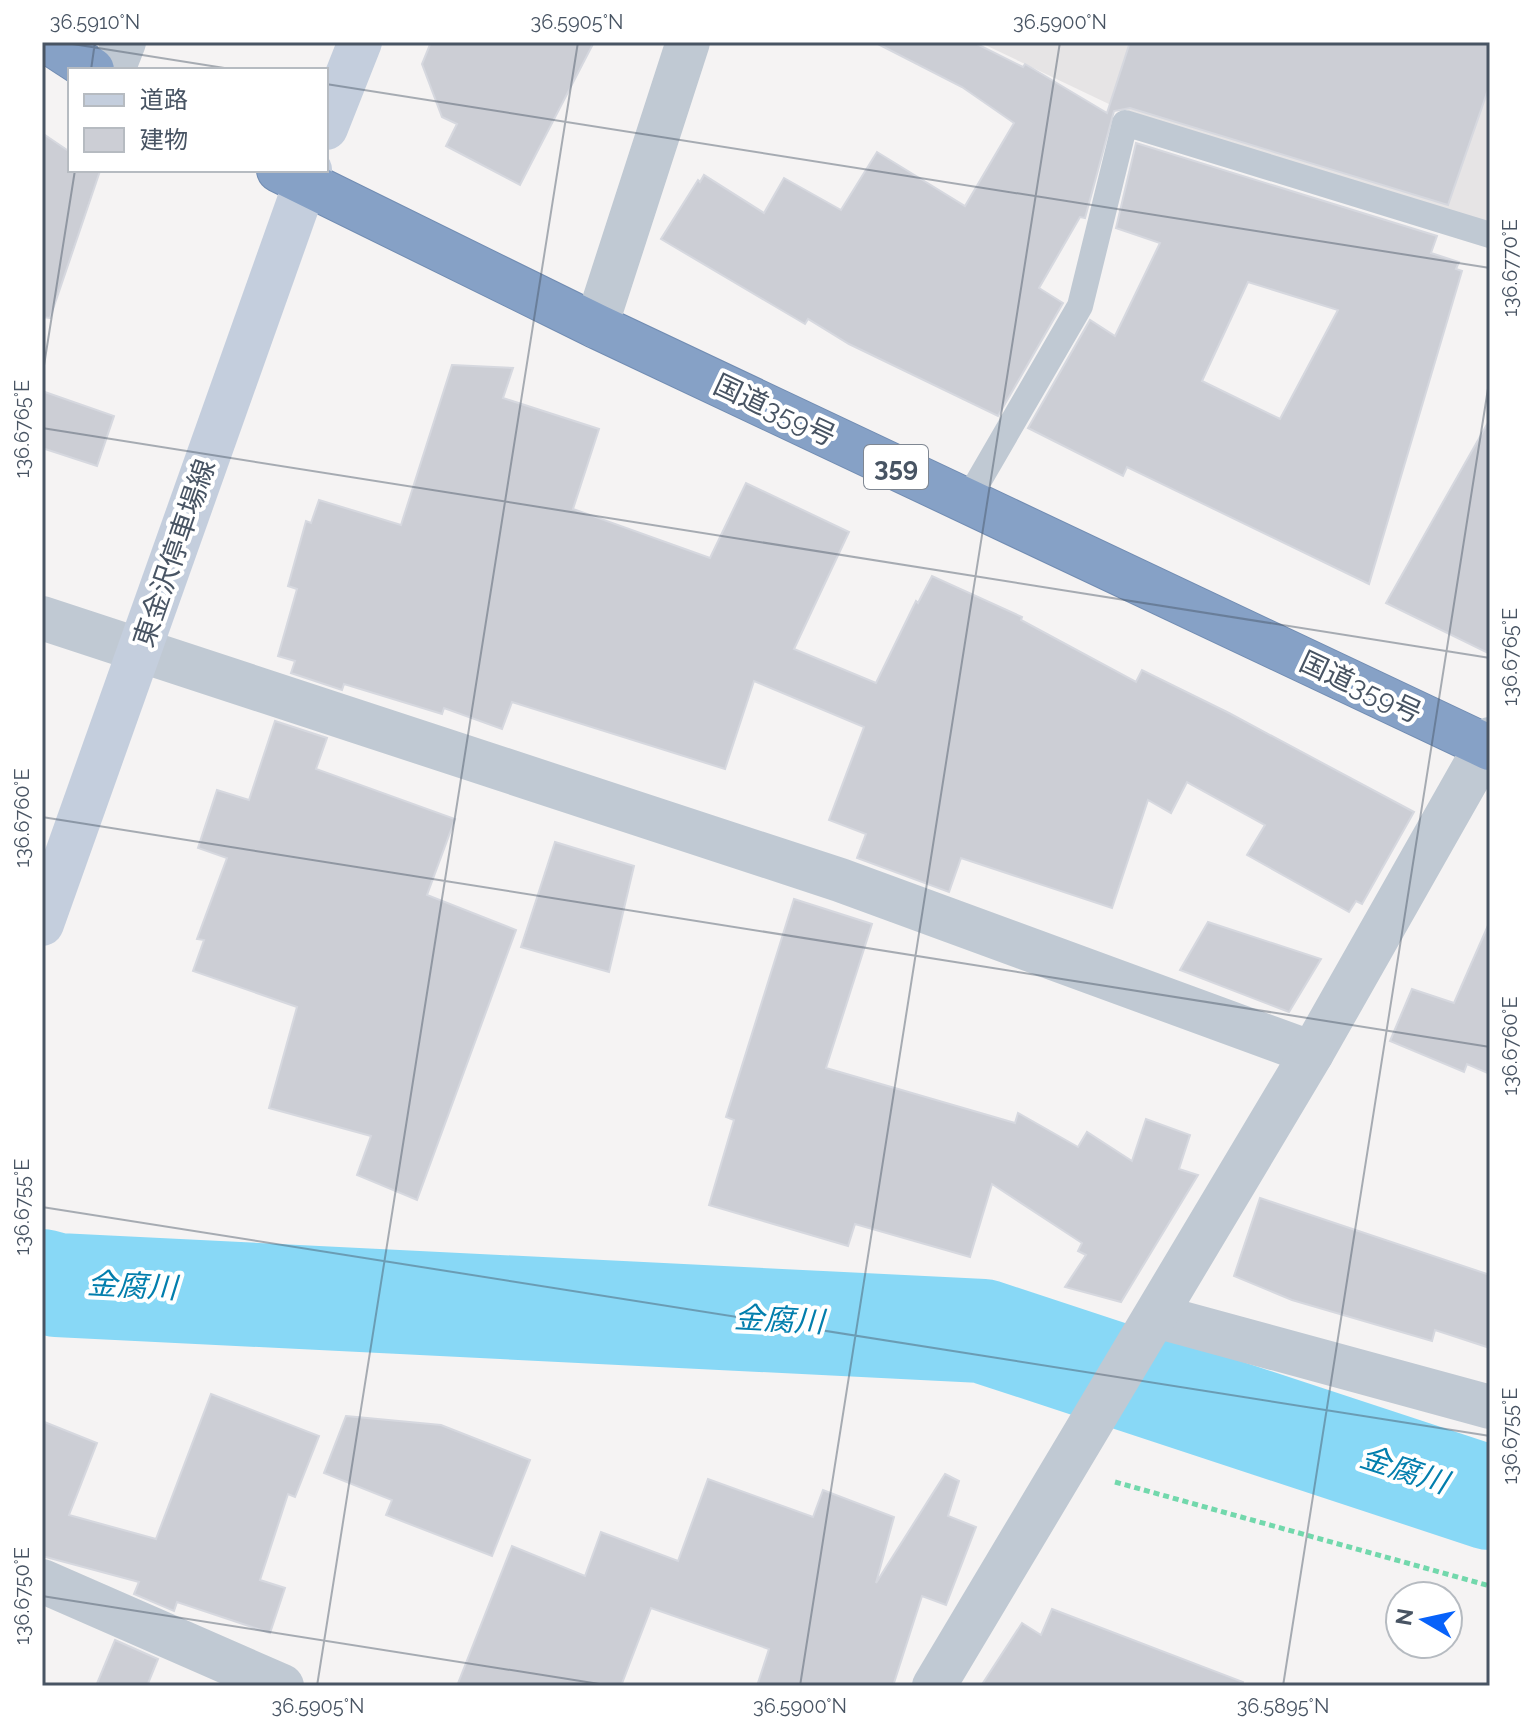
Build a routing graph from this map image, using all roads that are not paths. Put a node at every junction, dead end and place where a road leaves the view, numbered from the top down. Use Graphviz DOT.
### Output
graph roads {
  1 [pos="49,42"];
  2 [pos="124,42"];
  3 [pos="360,42"];
  4 [pos="688,42"];
  5 [pos="89,68"];
  6 [pos="114,68"];
  7 [pos="328,123"];
  8 [pos="298,174"];
  9 [pos="1490,235"];
  10 [pos="596,326"];
  11 [pos="967,501"];
  12 [pos="42,618"];
  13 [pos="140,649"];
  14 [pos="1488,744"];
  15 [pos="42,924"];
  16 [pos="1312,1053"];
  17 [pos="1151,1323"];
  18 [pos="1490,1407"];
  19 [pos="42,1581"];
  20 [pos="282,1686"];
  21 [pos="934,1686"];
  1 -- 5 [label="highway"];
  2 -- 6 [label="street"];
  3 -- 7 [label="main road"];
  4 -- 10 [label="street"];
  8 -- 10 [label="highway, 国道359号 / 359"];
  8 -- 13 [label="main road, 東金沢停車場線"];
  9 -- 11 [label="lane"];
  10 -- 11 [label="highway, 国道359号 / 359"];
  11 -- 14 [label="highway, 国道359号 / 359"];
  12 -- 13 [label="street"];
  13 -- 15 [label="main road, 東金沢停車場線"];
  13 -- 16 [label="street"];
  14 -- 16 [label="street"];
  16 -- 17 [label="street"];
  17 -- 18 [label="street"];
  17 -- 21 [label="street"];
  19 -- 20 [label="street"];
}
